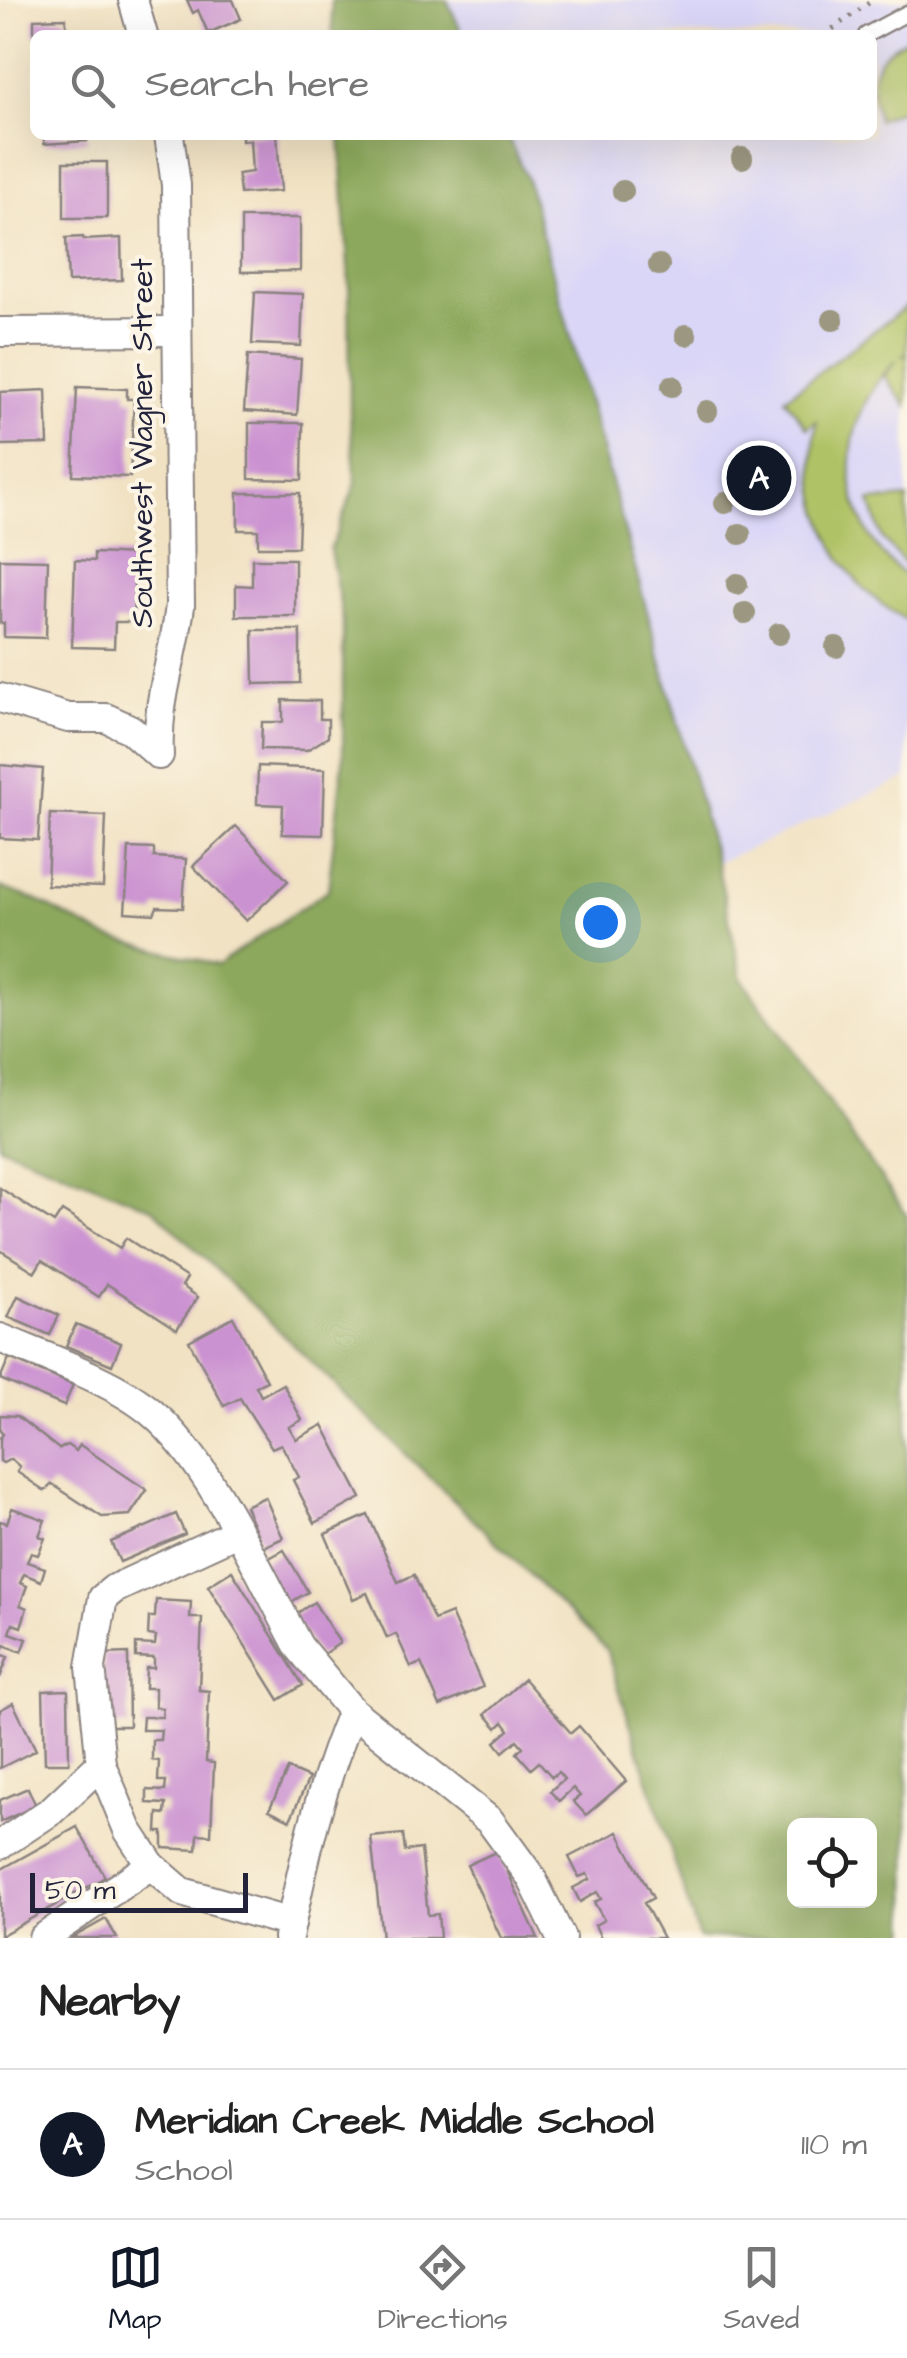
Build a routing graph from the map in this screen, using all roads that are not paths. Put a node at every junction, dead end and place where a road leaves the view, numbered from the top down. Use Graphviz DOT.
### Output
graph roads {
  1 [pos="132,0"];
  2 [pos="907,14"];
  3 [pos="141,30"];
  4 [pos="876,30"];
  5 [pos="170,140"];
  6 [pos="176,331"];
  7 [pos="0,332"];
  8 [pos="0,698"];
  9 [pos="0,1338"];
  10 [pos="238,1532"];
  11 [pos="352,1711"];
  12 [pos="101,1764"];
  13 [pos="0,1845"];
  14 [pos="151,1865"];
  15 [pos="290,1930"];
  16 [pos="43,1938"];
  17 [pos="560,1938"];
  1 -- 3 [label="street"];
  2 -- 4 [label="lane"];
  5 -- 6 [label="street, Southwest Wagner Street"];
  6 -- 7 [label="street"];
  6 -- 8 [label="street, Southwest Wagner Street"];
  9 -- 10 [label="street"];
  10 -- 11 [label="street"];
  10 -- 12 [label="street"];
  11 -- 15 [label="street"];
  11 -- 17 [label="street"];
  12 -- 13 [label="street"];
  12 -- 14 [label="street"];
  14 -- 15 [label="street"];
  14 -- 16 [label="street"];
}
